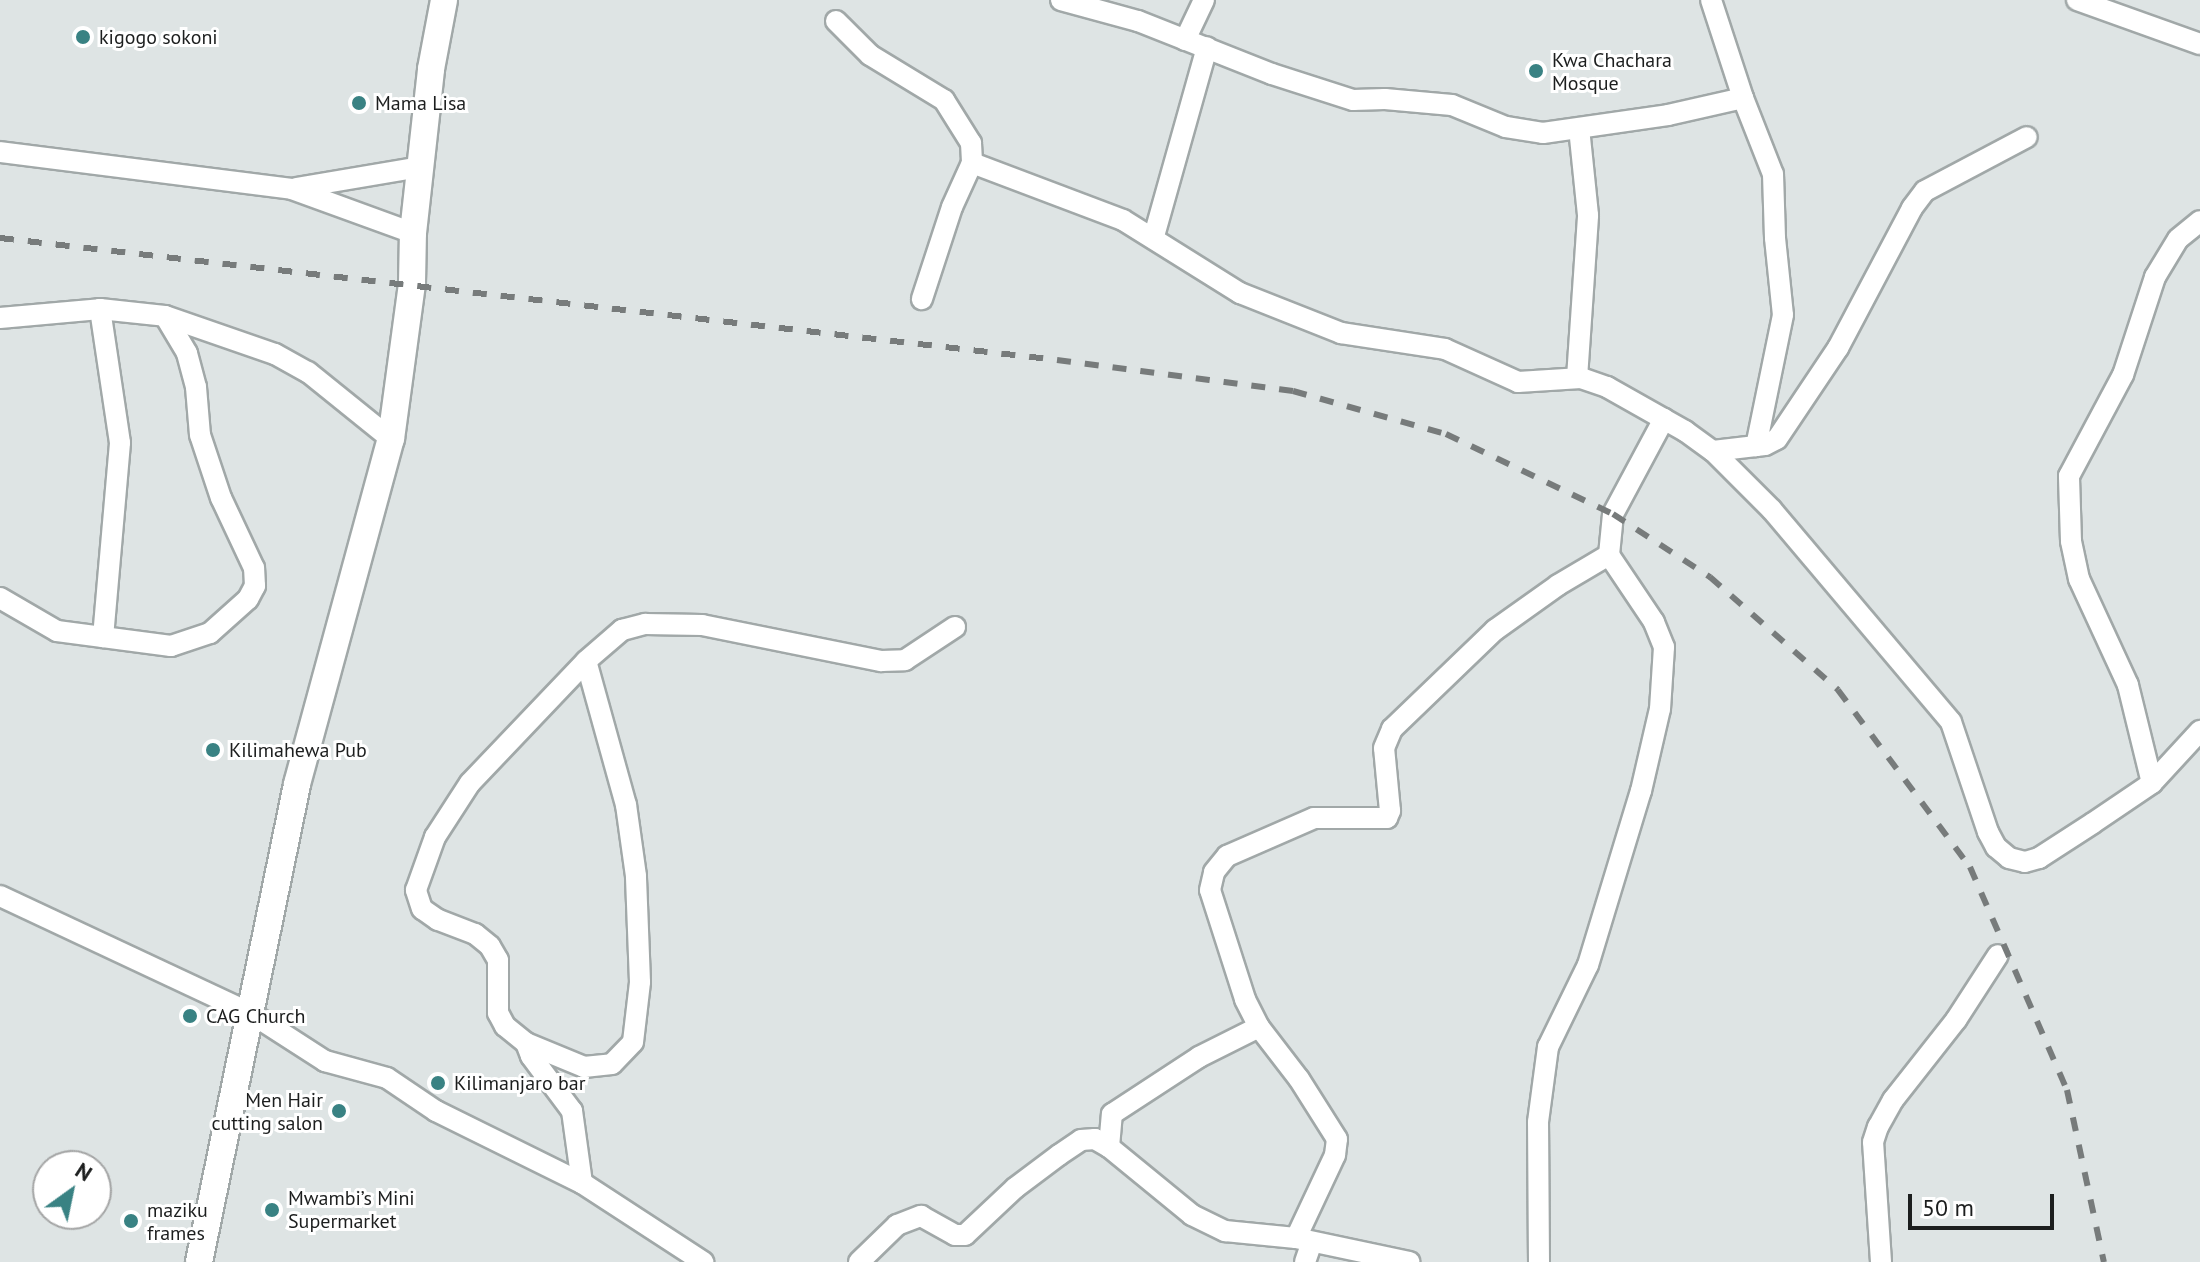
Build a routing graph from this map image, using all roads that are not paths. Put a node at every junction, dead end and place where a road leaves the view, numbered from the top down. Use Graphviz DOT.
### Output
graph roads {
  1 [pos="444,0"];
  2 [pos="1061,0"];
  3 [pos="1204,0"];
  4 [pos="1711,0"];
  5 [pos="2077,0"];
  6 [pos="836,21"];
  7 [pos="1185,40"];
  8 [pos="2200,44"];
  9 [pos="1207,47"];
  10 [pos="1743,98"];
  11 [pos="1579,128"];
  12 [pos="2027,137"];
  13 [pos="0,152"];
  14 [pos="972,163"];
  15 [pos="420,167"];
  16 [pos="292,189"];
  17 [pos="2200,221"];
  18 [pos="413,233"];
  19 [pos="1154,236"];
  20 [pos="922,299"];
  21 [pos="100,309"];
  22 [pos="165,316"];
  23 [pos="0,318"];
  24 [pos="1577,378"];
  25 [pos="1664,419"];
  26 [pos="391,439"];
  27 [pos="1756,446"];
  28 [pos="1713,451"];
  29 [pos="1609,555"];
  30 [pos="0,598"];
  31 [pos="955,627"];
  32 [pos="103,637"];
  33 [pos="586,661"];
  34 [pos="2200,731"];
  35 [pos="2152,783"];
  36 [pos="0,896"];
  37 [pos="1998,955"];
  38 [pos="252,1014"];
  39 [pos="1259,1027"];
  40 [pos="526,1043"];
  41 [pos="1109,1147"];
  42 [pos="582,1183"];
  43 [pos="1304,1240"];
  44 [pos="199,1262"];
  45 [pos="703,1262"];
  46 [pos="859,1262"];
  47 [pos="1305,1262"];
  48 [pos="1410,1262"];
  49 [pos="1539,1262"];
  50 [pos="1881,1262"];
  1 -- 15 [label="main road"];
  2 -- 7 [label="street"];
  3 -- 7 [label="street"];
  4 -- 10 [label="street"];
  5 -- 8 [label="street"];
  6 -- 14 [label="street"];
  7 -- 9 [label="street"];
  9 -- 11 [label="street"];
  9 -- 19 [label="street"];
  10 -- 11 [label="street"];
  10 -- 27 [label="street"];
  11 -- 24 [label="street"];
  12 -- 27 [label="street"];
  13 -- 16 [label="street"];
  14 -- 19 [label="street"];
  14 -- 20 [label="street"];
  15 -- 16 [label="street"];
  15 -- 18 [label="main road"];
  16 -- 18 [label="street"];
  17 -- 35 [label="street"];
  18 -- 26 [label="main road"];
  19 -- 24 [label="street"];
  21 -- 22 [label="street"];
  21 -- 23 [label="street"];
  21 -- 32 [label="street"];
  22 -- 26 [label="street"];
  22 -- 32 [label="street"];
  24 -- 25 [label="street"];
  25 -- 28 [label="street"];
  25 -- 29 [label="street"];
  26 -- 38 [label="main road"];
  27 -- 28 [label="street"];
  28 -- 35 [label="street"];
  29 -- 39 [label="street"];
  29 -- 49 [label="street"];
  30 -- 32 [label="street"];
  31 -- 33 [label="street"];
  33 -- 40 [label="street"];
  33 -- 40 [label="street"];
  34 -- 35 [label="street"];
  36 -- 38 [label="street"];
  37 -- 50 [label="street"];
  38 -- 42 [label="street"];
  38 -- 44 [label="main road"];
  39 -- 41 [label="street"];
  39 -- 43 [label="street"];
  40 -- 42 [label="street"];
  41 -- 43 [label="street"];
  41 -- 46 [label="street"];
  42 -- 45 [label="street"];
  43 -- 47 [label="street"];
  43 -- 48 [label="street"];
}
